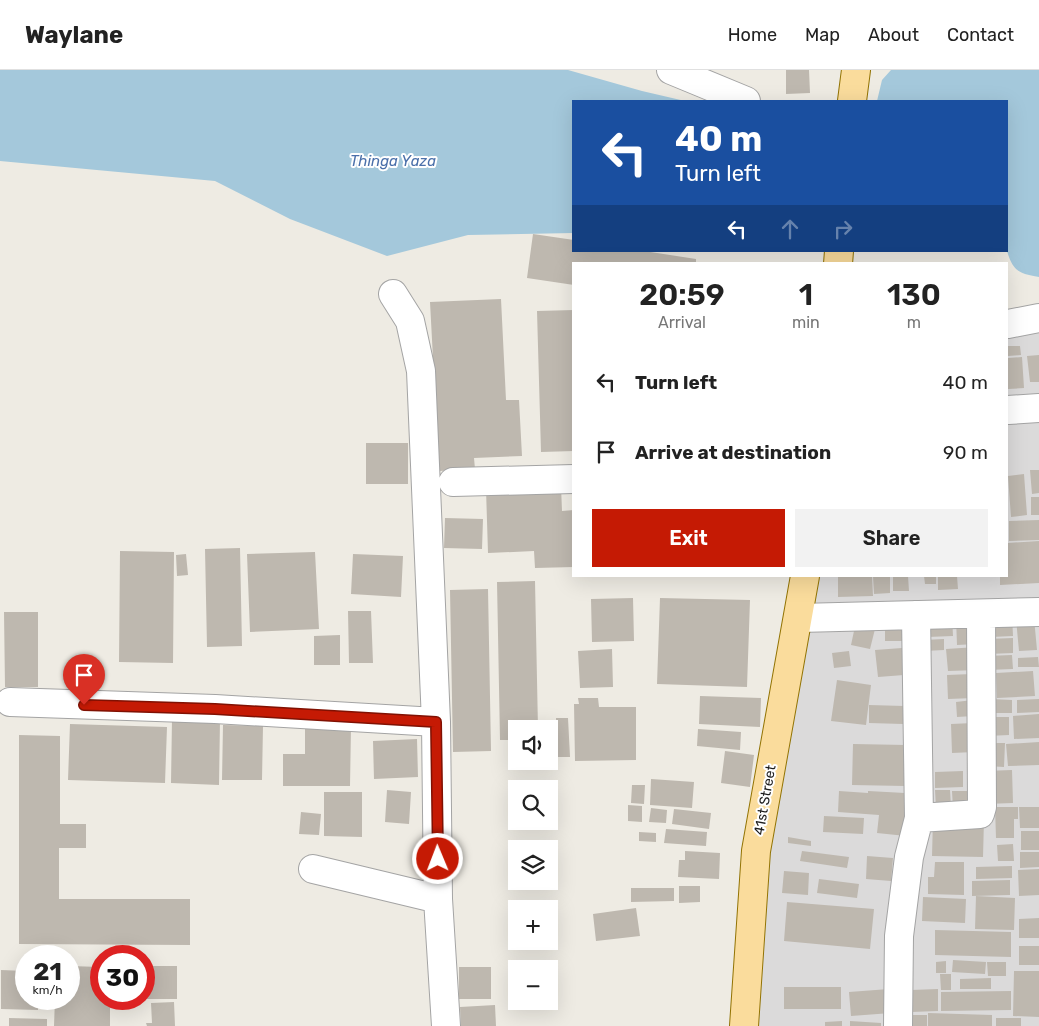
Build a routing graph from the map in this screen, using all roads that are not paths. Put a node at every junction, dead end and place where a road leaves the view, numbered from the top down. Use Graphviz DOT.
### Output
graph roads {
  1 [pos="671,70"];
  2 [pos="856,70"];
  3 [pos="744,100"];
  4 [pos="852,100"];
  5 [pos="393,294"];
  6 [pos="1039,318"];
  7 [pos="1008,324"];
  8 [pos="1039,408"];
  9 [pos="1008,410"];
  10 [pos="572,479"];
  11 [pos="453,482"];
  12 [pos="805,577"];
  13 [pos="1039,612"];
  14 [pos="981,614"];
  15 [pos="916,615"];
  16 [pos="798,618"];
  17 [pos="10,702"];
  18 [pos="436,722"];
  19 [pos="919,818"];
  20 [pos="313,869"];
  21 [pos="438,899"];
  22 [pos="446,1026"];
  23 [pos="744,1026"];
  24 [pos="898,1026"];
  1 -- 3 [label="street"];
  2 -- 4 [label="main road"];
  5 -- 18 [label="street"];
  6 -- 7 [label="street"];
  8 -- 9 [label="street"];
  10 -- 11 [label="street"];
  12 -- 16 [label="main road, 41st Street"];
  13 -- 14 [label="street"];
  14 -- 15 [label="street"];
  14 -- 19 [label="street"];
  15 -- 16 [label="street"];
  15 -- 19 [label="street"];
  16 -- 23 [label="main road, 41st Street"];
  17 -- 18 [label="street"];
  18 -- 21 [label="street"];
  19 -- 24 [label="street"];
  20 -- 21 [label="street"];
  21 -- 22 [label="street"];
}
